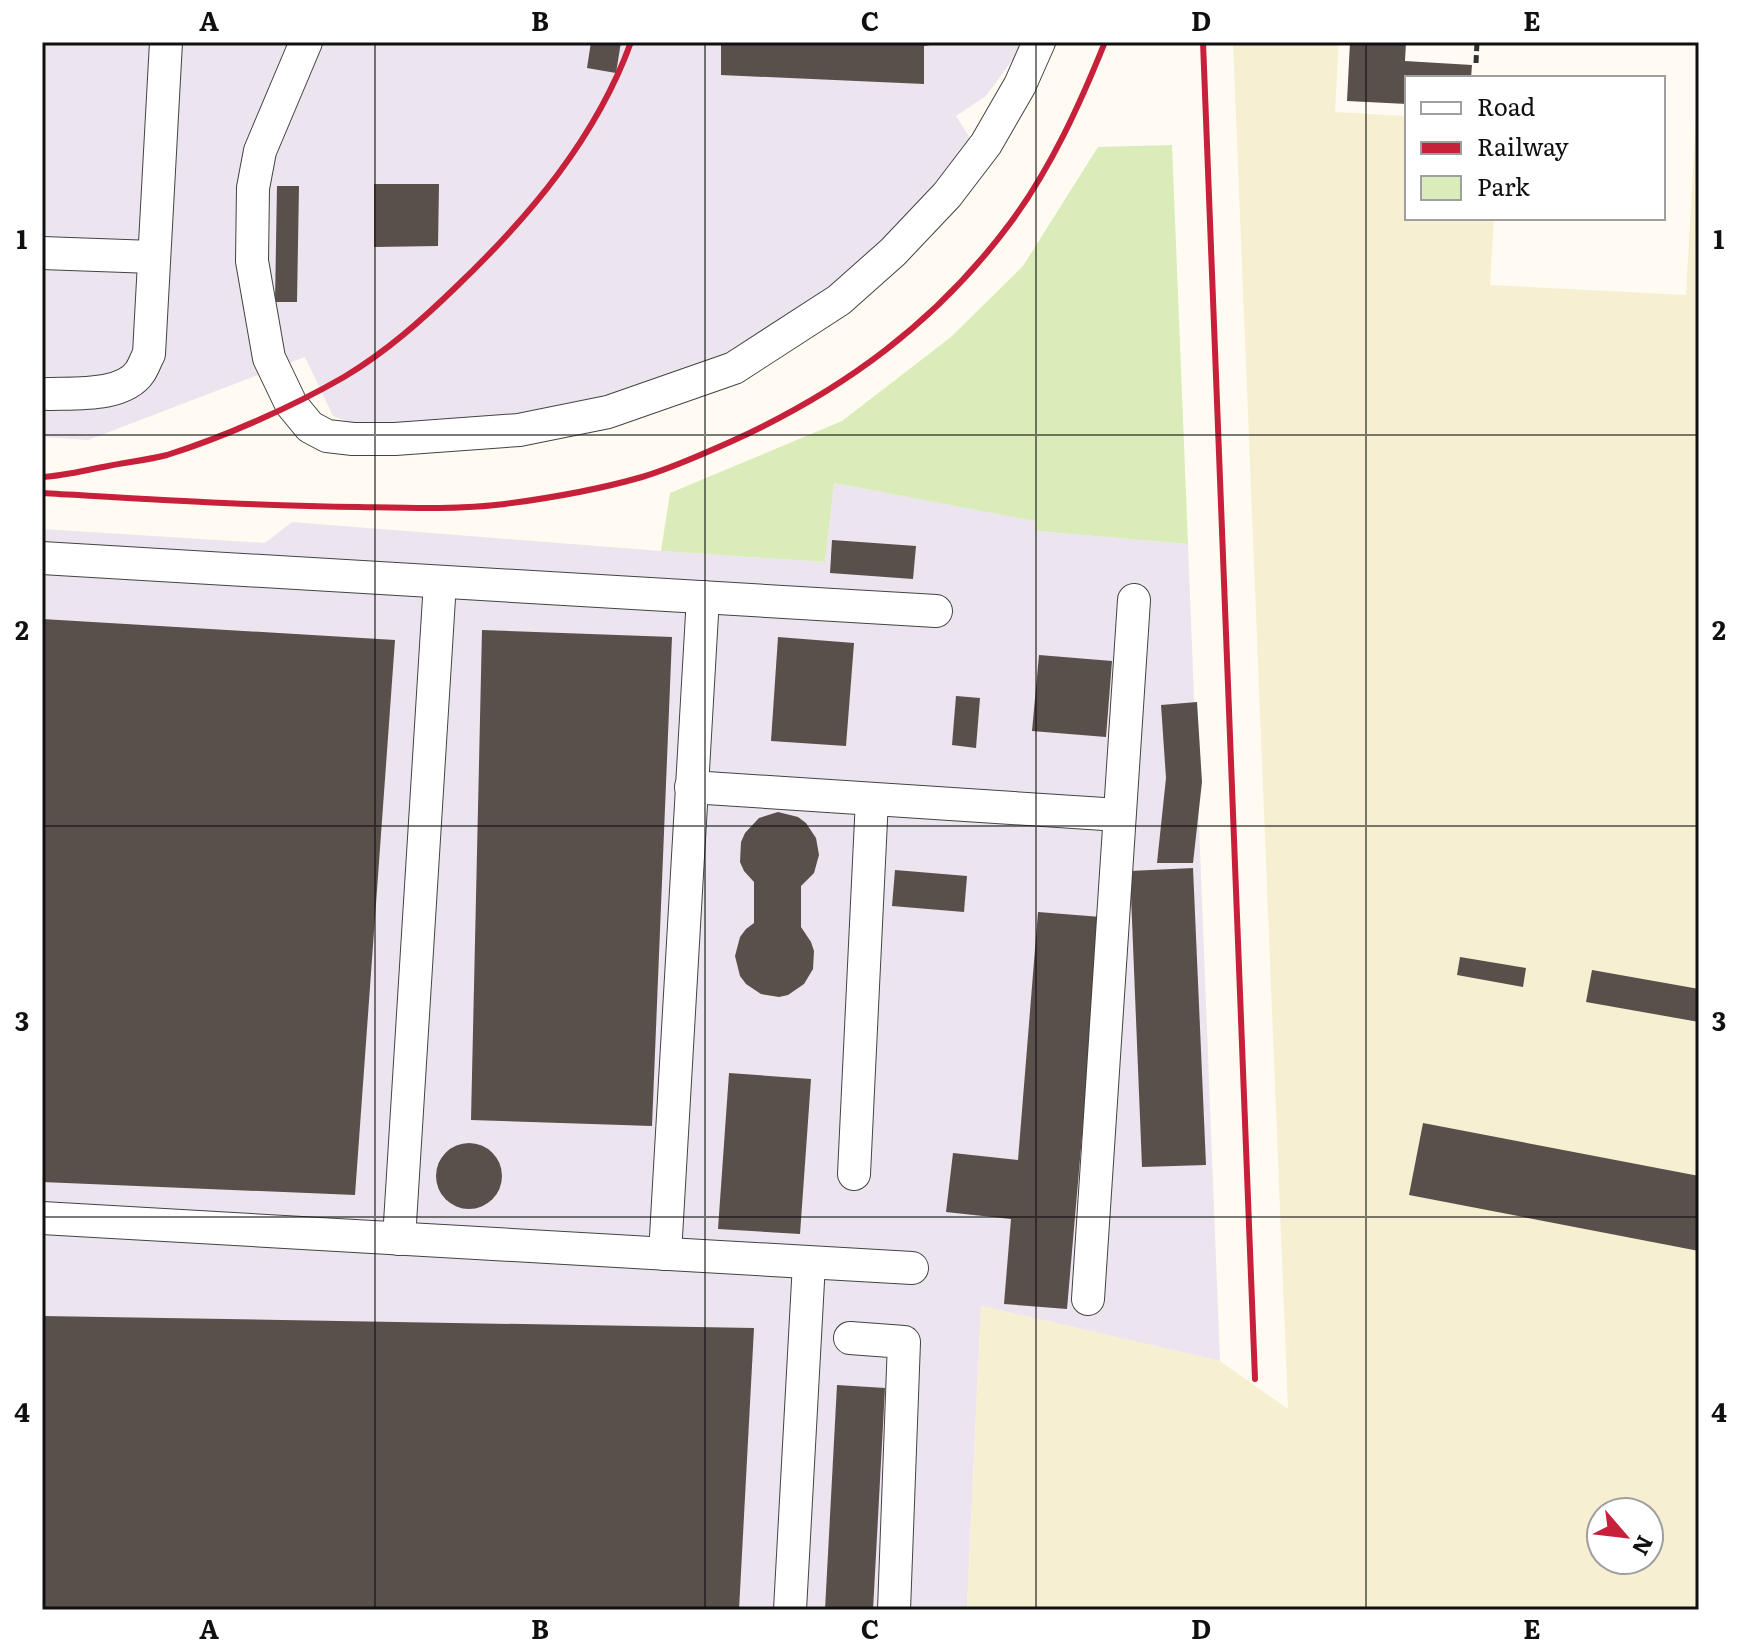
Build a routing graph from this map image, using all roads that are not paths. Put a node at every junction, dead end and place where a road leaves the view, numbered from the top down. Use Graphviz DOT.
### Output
graph roads {
  1 [pos="166,42"];
  2 [pos="306,42"];
  3 [pos="1039,42"];
  4 [pos="42,253"];
  5 [pos="153,257"];
  6 [pos="48,394"];
  7 [pos="42,558"];
  8 [pos="440,582"];
  9 [pos="703,597"];
  10 [pos="1134,600"];
  11 [pos="936,611"];
  12 [pos="691,787"];
  13 [pos="872,799"];
  14 [pos="1119,815"];
  15 [pos="854,1174"];
  16 [pos="42,1218"];
  17 [pos="399,1239"];
  18 [pos="665,1254"];
  19 [pos="809,1263"];
  20 [pos="912,1268"];
  21 [pos="1088,1299"];
  22 [pos="850,1338"];
  23 [pos="790,1610"];
  24 [pos="894,1610"];
  1 -- 5 [label="lane"];
  2 -- 3 [label="lane"];
  4 -- 5 [label="lane"];
  5 -- 6 [label="lane"];
  7 -- 8 [label="lane"];
  8 -- 9 [label="lane"];
  8 -- 17 [label="lane"];
  9 -- 11 [label="lane"];
  9 -- 12 [label="lane"];
  10 -- 14 [label="lane"];
  12 -- 13 [label="lane"];
  12 -- 18 [label="lane"];
  13 -- 14 [label="lane"];
  13 -- 15 [label="lane"];
  14 -- 21 [label="lane"];
  16 -- 17 [label="lane"];
  17 -- 18 [label="lane"];
  18 -- 19 [label="lane"];
  19 -- 20 [label="lane"];
  19 -- 23 [label="lane"];
  22 -- 24 [label="lane"];
}
